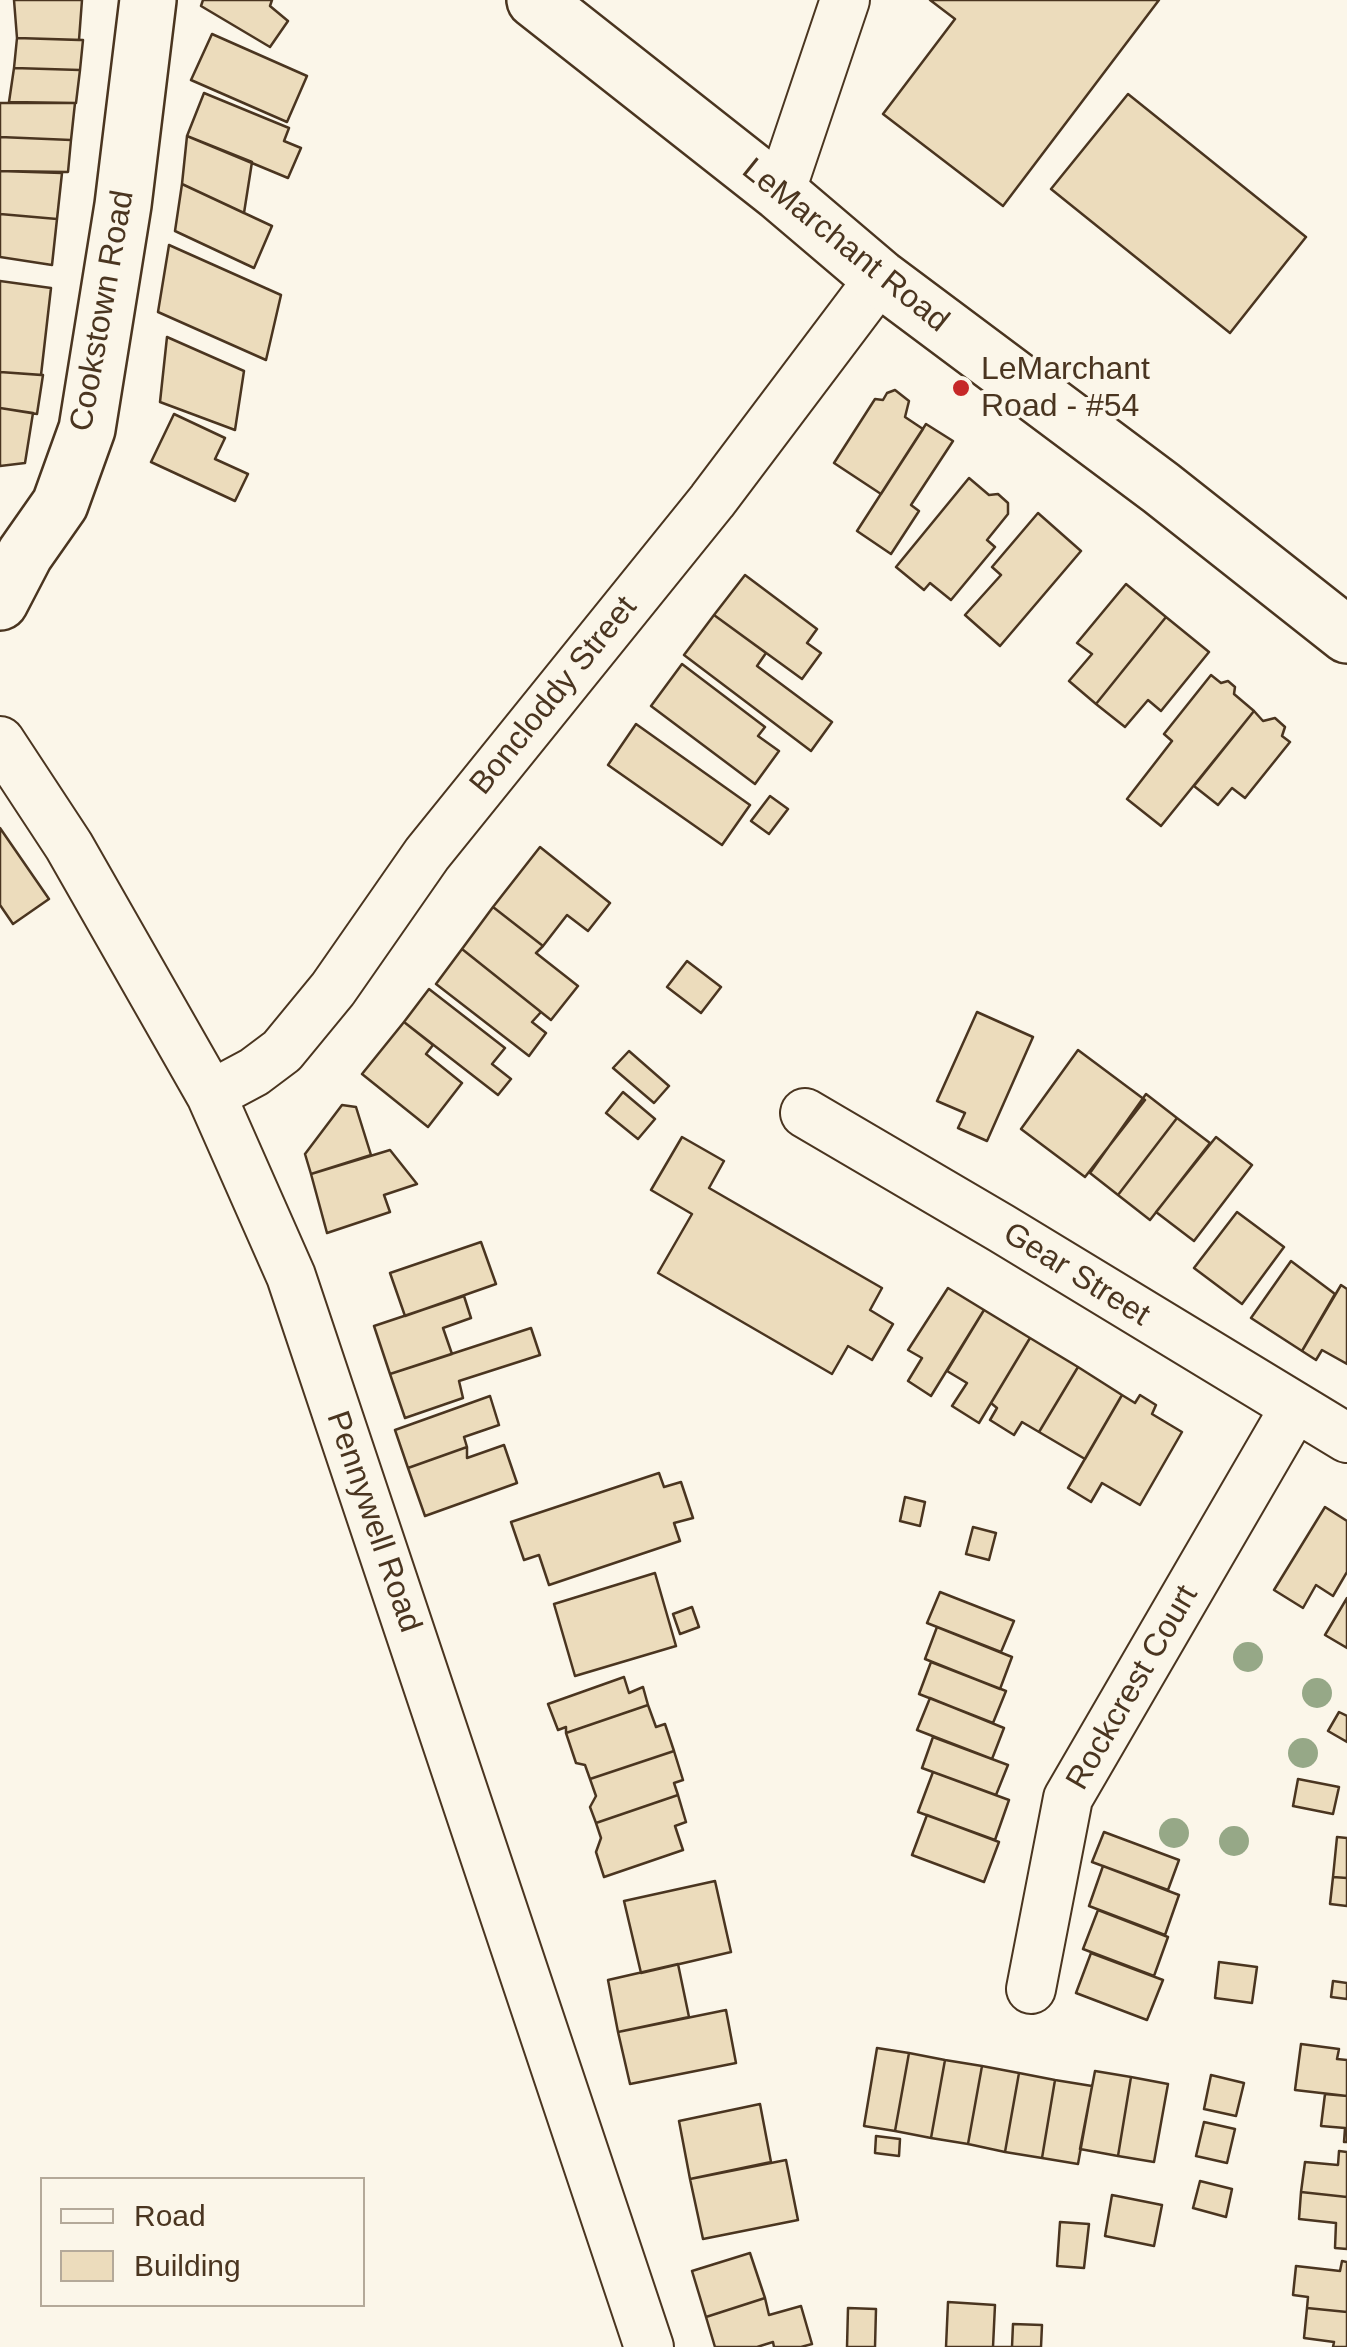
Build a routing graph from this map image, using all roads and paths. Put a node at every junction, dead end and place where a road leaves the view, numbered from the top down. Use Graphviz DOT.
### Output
graph roads {
  1 [pos="148,0"];
  2 [pos="535,0"];
  3 [pos="845,0"];
  4 [pos="780,193"];
  5 [pos="880,278"];
  6 [pos="0,602"];
  7 [pos="1347,636"];
  8 [pos="0,741"];
  9 [pos="211,1096"];
  10 [pos="804,1113"];
  11 [pos="1294,1409"];
  12 [pos="1347,1438"];
  13 [pos="1031,1989"];
  14 [pos="649,2347"];
  1 -- 6 [label="main road, Cookstown Road"];
  2 -- 4 [label="main road, LeMarchant Road"];
  3 -- 4 [label="street"];
  4 -- 5 [label="main road, LeMarchant Road"];
  5 -- 7 [label="main road, LeMarchant Road"];
  5 -- 9 [label="street, Boncloddy Street"];
  8 -- 9 [label="street, Pennywell Road"];
  9 -- 14 [label="street, Pennywell Road"];
  10 -- 11 [label="street, Gear Street"];
  11 -- 12 [label="street, Gear Street"];
  11 -- 13 [label="street, Rockcrest Court"];
}
